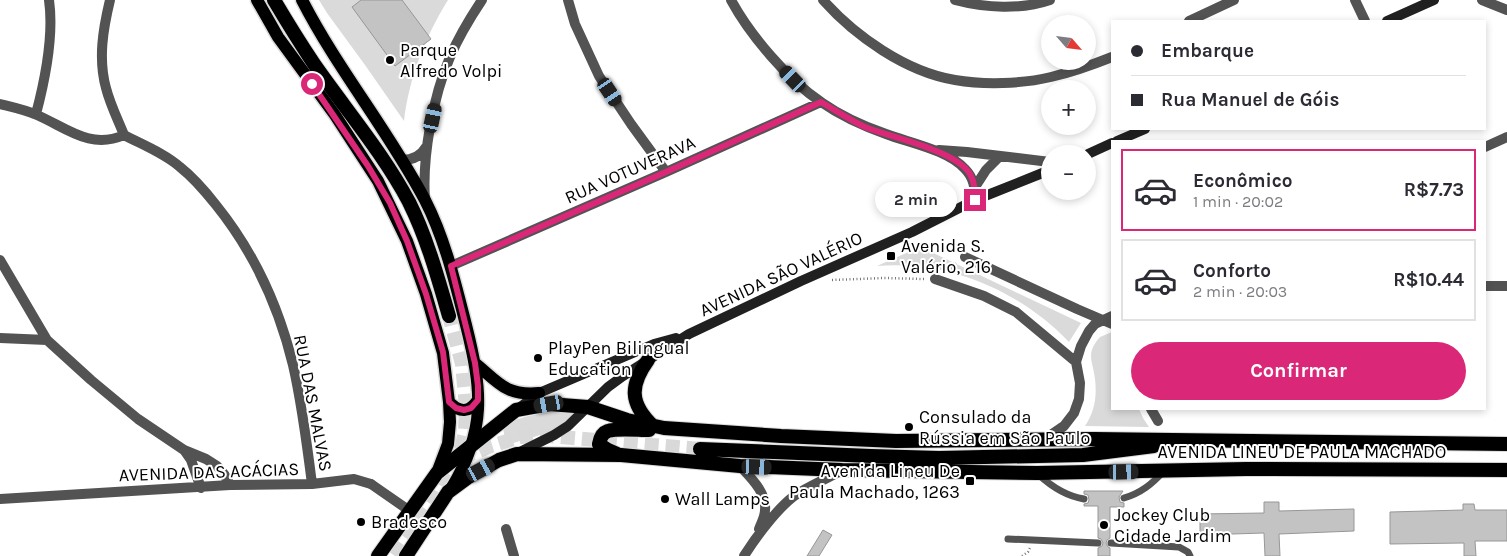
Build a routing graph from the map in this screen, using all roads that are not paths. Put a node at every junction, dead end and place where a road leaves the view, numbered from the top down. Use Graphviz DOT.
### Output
graph roads {
  1 [pos="49,0"];
  2 [pos="110,0"];
  3 [pos="257,0"];
  4 [pos="274,0"];
  5 [pos="302,0"];
  6 [pos="482,0"];
  7 [pos="568,0"];
  8 [pos="732,0"];
  9 [pos="823,0"];
  10 [pos="955,0"];
  11 [pos="1050,0"];
  12 [pos="1234,0"];
  13 [pos="1355,0"];
  14 [pos="1434,0"];
  15 [pos="1482,0"];
  16 [pos="1507,10"];
  17 [pos="1191,20"];
  18 [pos="1364,20"];
  19 [pos="1389,20"];
  20 [pos="1111,57"];
  21 [pos="821,102"];
  22 [pos="0,104"];
  23 [pos="36,114"];
  24 [pos="1143,130"];
  25 [pos="124,135"];
  26 [pos="1507,137"];
  27 [pos="1119,140"];
  28 [pos="1111,143"];
  29 [pos="427,146"];
  30 [pos="1486,147"];
  31 [pos="933,150"];
  32 [pos="1096,150"];
  33 [pos="1000,156"];
  34 [pos="402,160"];
  35 [pos="1041,161"];
  36 [pos="666,172"];
  37 [pos="1041,174"];
  38 [pos="975,187"];
  39 [pos="975,200"];
  40 [pos="426,202"];
  41 [pos="965,257"];
  42 [pos="0,260"];
  43 [pos="451,266"];
  44 [pos="935,279"];
  45 [pos="1486,286"];
  46 [pos="1507,286"];
  47 [pos="449,316"];
  48 [pos="1109,320"];
  49 [pos="689,334"];
  50 [pos="0,338"];
  51 [pos="47,340"];
  52 [pos="648,360"];
  53 [pos="1076,362"];
  54 [pos="475,363"];
  55 [pos="539,394"];
  56 [pos="478,400"];
  57 [pos="449,402"];
  58 [pos="588,407"];
  59 [pos="516,410"];
  60 [pos="1152,410"];
  61 [pos="1158,421"];
  62 [pos="658,426"];
  63 [pos="1207,439"];
  64 [pos="1045,440"];
  65 [pos="472,444"];
  66 [pos="1507,444"];
  67 [pos="700,449"];
  68 [pos="184,450"];
  69 [pos="517,454"];
  70 [pos="621,455"];
  71 [pos="1083,456"];
  72 [pos="740,466"];
  73 [pos="842,470"];
  74 [pos="1507,470"];
  75 [pos="1161,471"];
  76 [pos="437,473"];
  77 [pos="1037,473"];
  78 [pos="312,484"];
  79 [pos="230,485"];
  80 [pos="201,488"];
  81 [pos="448,492"];
  82 [pos="1124,498"];
  83 [pos="0,499"];
  84 [pos="1084,499"];
  85 [pos="410,511"];
  86 [pos="506,529"];
  87 [pos="754,539"];
  88 [pos="1008,539"];
  89 [pos="1098,543"];
  90 [pos="1110,544"];
  91 [pos="378,556"];
  92 [pos="406,556"];
  93 [pos="514,556"];
  94 [pos="744,556"];
  95 [pos="1190,556"];
  1 -- 23 [label="street"];
  2 -- 25 [label="street"];
  3 -- 57 [label="main road"];
  4 -- 47 [label="highway"];
  5 -- 34 [label="main road"];
  6 -- 29 [label="street"];
  7 -- 36 [label="street"];
  8 -- 21 [label="street"];
  9 -- 20 [label="street"];
  10 -- 11 [label="street"];
  12 -- 17 [label="street"];
  13 -- 18 [label="street"];
  14 -- 19 [label="main road"];
  15 -- 16 [label="street"];
  21 -- 31 [label="street"];
  21 -- 36 [label="street, RUA VOTUVERAVA"];
  22 -- 23 [label="street"];
  23 -- 25 [label="street"];
  24 -- 27 [label="main road"];
  25 -- 78 [label="street, RUA DAS MALVAS"];
  26 -- 30 [label="street"];
  28 -- 32 [label="main road"];
  29 -- 34 [label="street"];
  29 -- 40 [label="street"];
  31 -- 33 [label="street"];
  31 -- 38 [label="street"];
  33 -- 35 [label="street"];
  33 -- 38 [label="street"];
  34 -- 40 [label="main road"];
  36 -- 43 [label="street, RUA VOTUVERAVA"];
  37 -- 39 [label="main road, AVENIDA SÃO VALÉRIO"];
  38 -- 39 [label="street"];
  39 -- 49 [label="main road, AVENIDA SÃO VALÉRIO"];
  40 -- 43 [label="main road"];
  41 -- 48 [label="street"];
  42 -- 51 [label="street"];
  43 -- 54 [label="main road"];
  44 -- 53 [label="street"];
  45 -- 46 [label="street"];
  48 -- 53 [label="street"];
  49 -- 52 [label="main road, AVENIDA SÃO VALÉRIO"];
  49 -- 55 [label="main road, AVENIDA SÃO VALÉRIO"];
  50 -- 51 [label="street"];
  51 -- 68 [label="street"];
  52 -- 58 [label="main road, AVENIDA SÃO VALÉRIO"];
  52 -- 62 [label="highway"];
  53 -- 64 [label="street"];
  54 -- 55 [label="main road"];
  54 -- 56 [label="main road"];
  55 -- 59 [label="main road, AVENIDA SÃO VALÉRIO"];
  56 -- 57 [label="main road"];
  56 -- 65 [label="main road"];
  57 -- 76 [label="main road"];
  58 -- 59 [label="highway, AVENIDA LINEU DE PAULA MACHADO"];
  58 -- 62 [label="highway, AVENIDA LINEU DE PAULA MACHADO"];
  58 -- 69 [label="main road, AVENIDA SÃO VALÉRIO"];
  59 -- 65 [label="highway, AVENIDA LINEU DE PAULA MACHADO"];
  60 -- 61 [label="street"];
  62 -- 64 [label="highway, AVENIDA LINEU DE PAULA MACHADO"];
  62 -- 70 [label="highway"];
  63 -- 64 [label="highway, AVENIDA LINEU DE PAULA MACHADO"];
  63 -- 66 [label="highway, AVENIDA LINEU DE PAULA MACHADO"];
  63 -- 71 [label="highway"];
  65 -- 76 [label="highway, AVENIDA LINEU DE PAULA MACHADO"];
  65 -- 81 [label="main road"];
  67 -- 71 [label="highway"];
  68 -- 79 [label="street"];
  68 -- 80 [label="street"];
  69 -- 70 [label="highway, AVENIDA LINEU DE PAULA MACHADO"];
  69 -- 81 [label="highway, AVENIDA LINEU DE PAULA MACHADO"];
  70 -- 72 [label="highway, AVENIDA LINEU DE PAULA MACHADO"];
  71 -- 75 [label="highway"];
  72 -- 73 [label="highway, AVENIDA LINEU DE PAULA MACHADO"];
  72 -- 87 [label="street"];
  73 -- 77 [label="highway, AVENIDA LINEU DE PAULA MACHADO"];
  73 -- 87 [label="street"];
  74 -- 75 [label="highway, AVENIDA LINEU DE PAULA MACHADO"];
  75 -- 77 [label="highway, AVENIDA LINEU DE PAULA MACHADO"];
  75 -- 82 [label="lane"];
  76 -- 85 [label="highway, AVENIDA LINEU DE PAULA MACHADO"];
  77 -- 84 [label="lane"];
  78 -- 79 [label="street, AVENIDA DAS ACÁCIAS"];
  78 -- 85 [label="street, AVENIDA DAS ACÁCIAS"];
  79 -- 80 [label="street, AVENIDA DAS ACÁCIAS"];
  80 -- 83 [label="street, AVENIDA DAS ACÁCIAS"];
  81 -- 92 [label="highway"];
  85 -- 91 [label="highway, AVENIDA LINEU DE PAULA MACHADO"];
  86 -- 93 [label="street"];
  87 -- 94 [label="street"];
  88 -- 89 [label="lane"];
  90 -- 95 [label="lane"];
}
